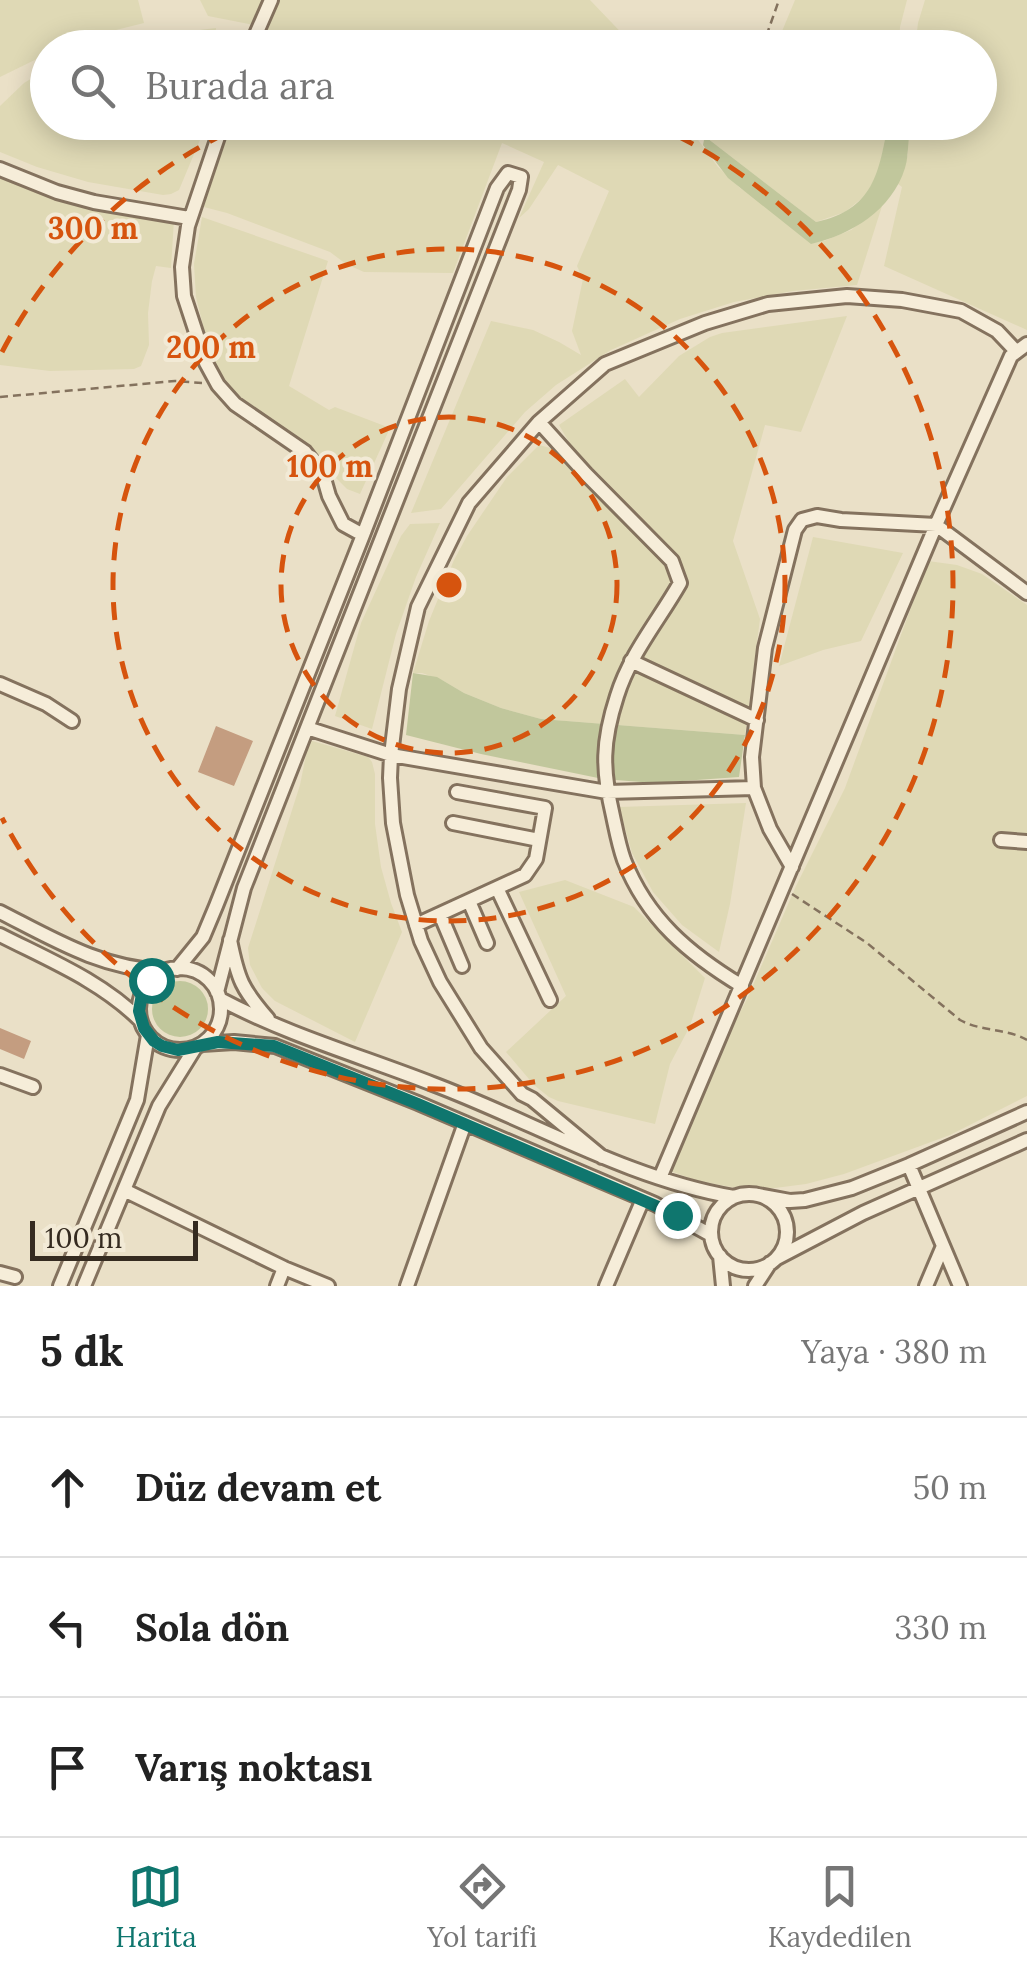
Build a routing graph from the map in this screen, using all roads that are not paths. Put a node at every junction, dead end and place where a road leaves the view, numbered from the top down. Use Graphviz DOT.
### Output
graph roads {
  1 [pos="271,0"];
  2 [pos="258,30"];
  3 [pos="218,140"];
  4 [pos="0,169"];
  5 [pos="190,218"];
  6 [pos="1021,347"];
  7 [pos="539,422"];
  8 [pos="936,526"];
  9 [pos="363,535"];
  10 [pos="1027,593"];
  11 [pos="630,662"];
  12 [pos="1,687"];
  13 [pos="757,720"];
  14 [pos="72,722"];
  15 [pos="308,728"];
  16 [pos="391,754"];
  17 [pos="754,788"];
  18 [pos="457,792"];
  19 [pos="607,792"];
  20 [pos="453,823"];
  21 [pos="539,840"];
  22 [pos="1001,840"];
  23 [pos="1027,842"];
  24 [pos="792,867"];
  25 [pos="496,888"];
  26 [pos="469,901"];
  27 [pos="0,912"];
  28 [pos="440,914"];
  29 [pos="416,925"];
  30 [pos="230,937"];
  31 [pos="2,941"];
  32 [pos="487,944"];
  33 [pos="462,966"];
  34 [pos="171,970"];
  35 [pos="742,986"];
  36 [pos="218,995"];
  37 [pos="550,1000"];
  38 [pos="140,1020"];
  39 [pos="273,1025"];
  40 [pos="148,1035"];
  41 [pos="199,1046"];
  42 [pos="0,1075"];
  43 [pos="33,1087"];
  44 [pos="522,1094"];
  45 [pos="1027,1112"];
  46 [pos="515,1119"];
  47 [pos="465,1123"];
  48 [pos="1027,1140"];
  49 [pos="602,1157"];
  50 [pos="909,1166"];
  51 [pos="660,1178"];
  52 [pos="918,1189"];
  53 [pos="124,1190"];
  54 [pos="758,1195"];
  55 [pos="734,1197"];
  56 [pos="642,1199"];
  57 [pos="711,1235"];
  58 [pos="943,1246"];
  59 [pos="720,1256"];
  60 [pos="774,1260"];
  61 [pos="284,1268"];
  62 [pos="0,1273"];
  63 [pos="15,1276"];
  64 [pos="60,1286"];
  65 [pos="84,1286"];
  66 [pos="277,1286"];
  67 [pos="328,1286"];
  68 [pos="407,1286"];
  69 [pos="606,1286"];
  70 [pos="723,1286"];
  71 [pos="755,1286"];
  72 [pos="926,1286"];
  73 [pos="960,1286"];
  1 -- 2 [label="street"];
  3 -- 5 [label="street"];
  4 -- 5 [label="street"];
  5 -- 9 [label="street"];
  6 -- 7 [label="street"];
  6 -- 8 [label="street"];
  7 -- 11 [label="street"];
  7 -- 16 [label="street"];
  8 -- 10 [label="street"];
  8 -- 13 [label="street"];
  8 -- 24 [label="street"];
  9 -- 15 [label="street"];
  9 -- 34 [label="street"];
  11 -- 13 [label="street"];
  11 -- 19 [label="street"];
  12 -- 14 [label="street"];
  13 -- 17 [label="street"];
  15 -- 16 [label="street"];
  15 -- 30 [label="street"];
  16 -- 19 [label="street"];
  16 -- 29 [label="street"];
  17 -- 19 [label="street"];
  17 -- 24 [label="street"];
  18 -- 21 [label="street"];
  19 -- 35 [label="street"];
  20 -- 21 [label="street"];
  21 -- 25 [label="street"];
  22 -- 23 [label="street"];
  24 -- 35 [label="street"];
  25 -- 26 [label="street"];
  25 -- 37 [label="street"];
  26 -- 28 [label="street"];
  26 -- 32 [label="street"];
  27 -- 34 [label="street"];
  28 -- 29 [label="street"];
  28 -- 33 [label="street"];
  29 -- 44 [label="street"];
  30 -- 36 [label="street"];
  30 -- 39 [label="street"];
  31 -- 38 [label="street"];
  34 -- 36 [label="street"];
  34 -- 38 [label="street"];
  35 -- 51 [label="street"];
  36 -- 39 [label="street"];
  36 -- 41 [label="street"];
  38 -- 40 [label="street"];
  39 -- 46 [label="street"];
  40 -- 41 [label="street"];
  40 -- 64 [label="street"];
  41 -- 47 [label="street"];
  41 -- 53 [label="street"];
  42 -- 43 [label="street"];
  44 -- 46 [label="street"];
  44 -- 49 [label="street"];
  45 -- 50 [label="street"];
  46 -- 49 [label="street"];
  47 -- 56 [label="street"];
  47 -- 68 [label="street"];
  48 -- 52 [label="street"];
  49 -- 51 [label="street"];
  50 -- 52 [label="street"];
  50 -- 54 [label="street"];
  51 -- 55 [label="street"];
  52 -- 58 [label="street"];
  52 -- 60 [label="street"];
  53 -- 61 [label="street"];
  53 -- 65 [label="street"];
  54 -- 55 [label="street"];
  54 -- 60 [label="street"];
  55 -- 57 [label="street"];
  56 -- 57 [label="street"];
  56 -- 69 [label="street"];
  57 -- 59 [label="street"];
  58 -- 72 [label="street"];
  58 -- 73 [label="street"];
  59 -- 60 [label="street"];
  59 -- 70 [label="street"];
  60 -- 71 [label="street"];
  61 -- 66 [label="street"];
  61 -- 67 [label="street"];
  62 -- 63 [label="street"];
}
